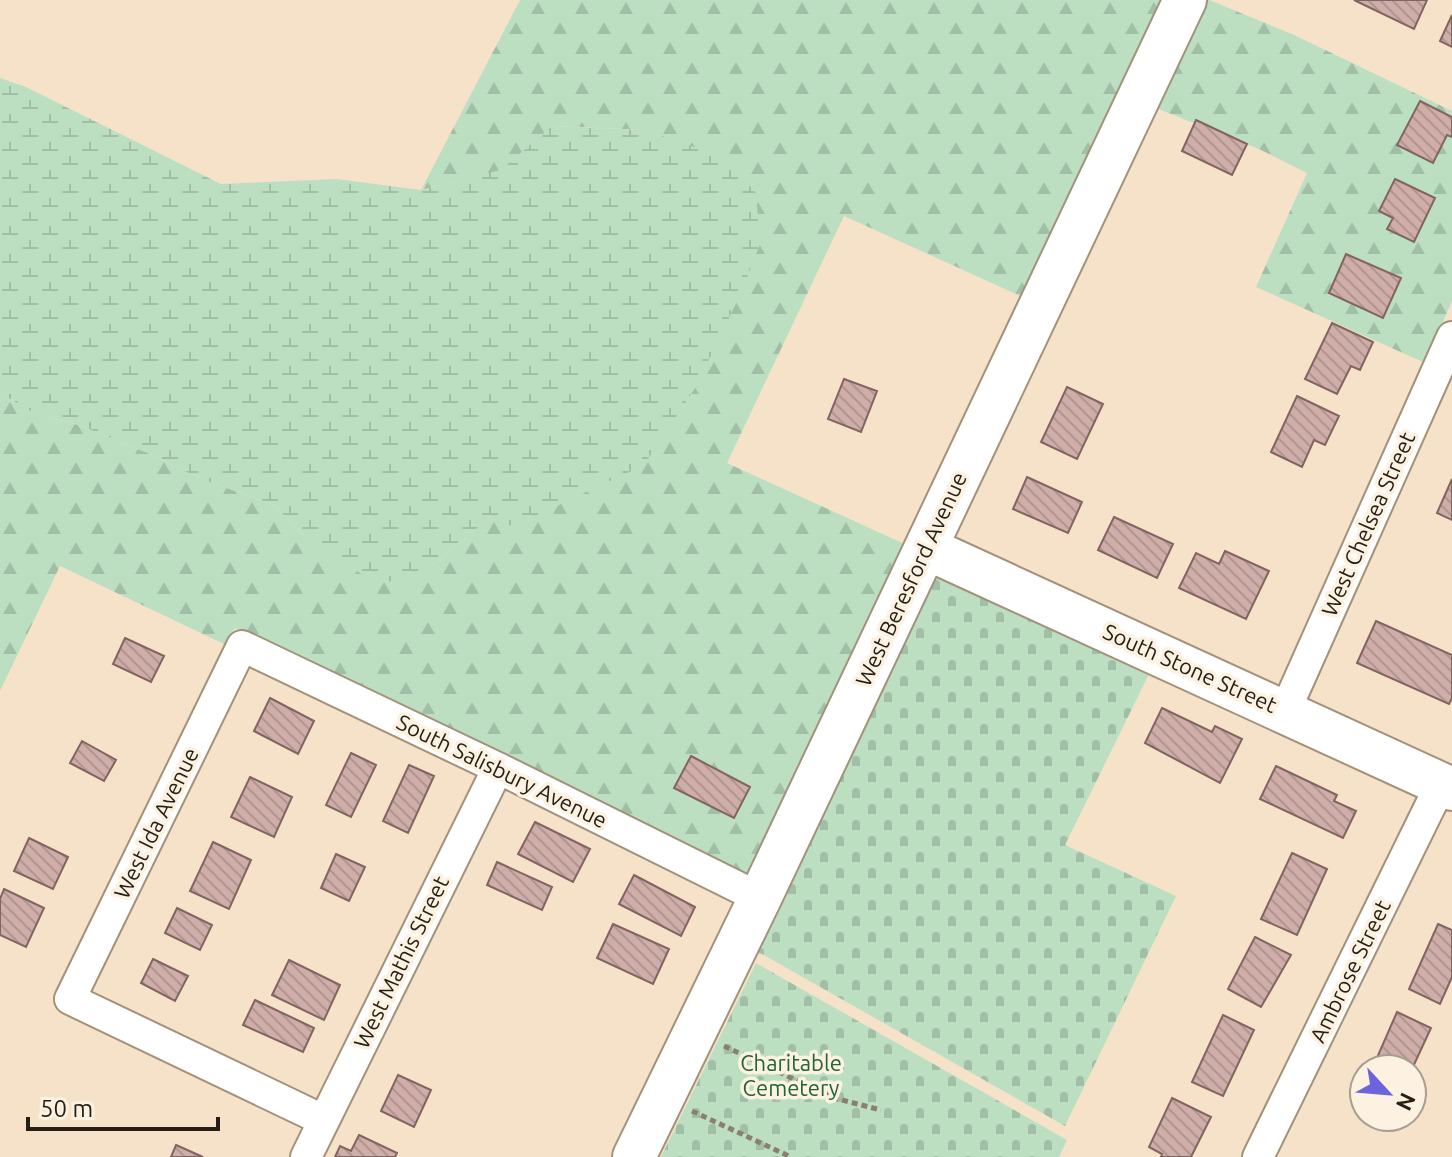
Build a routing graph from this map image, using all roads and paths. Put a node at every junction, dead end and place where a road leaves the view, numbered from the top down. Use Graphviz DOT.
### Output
graph roads {
  1 [pos="1185,0"];
  2 [pos="1452,337"];
  3 [pos="926,548"];
  4 [pos="242,646"];
  5 [pos="1285,711"];
  6 [pos="498,768"];
  7 [pos="1446,787"];
  8 [pos="760,898"];
  9 [pos="695,1030"];
  10 [pos="663,1097"];
  11 [pos="881,1110"];
  12 [pos="323,1120"];
  13 [pos="306,1157"];
  14 [pos="634,1157"];
  15 [pos="791,1157"];
  16 [pos="1258,1157"];
  1 -- 3 [label="street, West Beresford Avenue"];
  2 -- 5 [label="street, West Chelsea Street"];
  3 -- 5 [label="street, South Stone Street"];
  3 -- 8 [label="street, West Beresford Avenue"];
  4 -- 6 [label="street, South Salisbury Avenue"];
  4 -- 12 [label="street, West Ida Avenue"];
  5 -- 7 [label="street, South Stone Street"];
  6 -- 8 [label="street, South Salisbury Avenue"];
  6 -- 12 [label="street, West Mathis Street"];
  7 -- 16 [label="street, Ambrose Street"];
  8 -- 9 [label="street, West Beresford Avenue"];
  9 -- 10 [label="street, West Beresford Avenue"];
  9 -- 11 [label="path"];
  10 -- 14 [label="street, West Beresford Avenue"];
  10 -- 15 [label="path"];
  12 -- 13 [label="street, West Mathis Street"];
}
